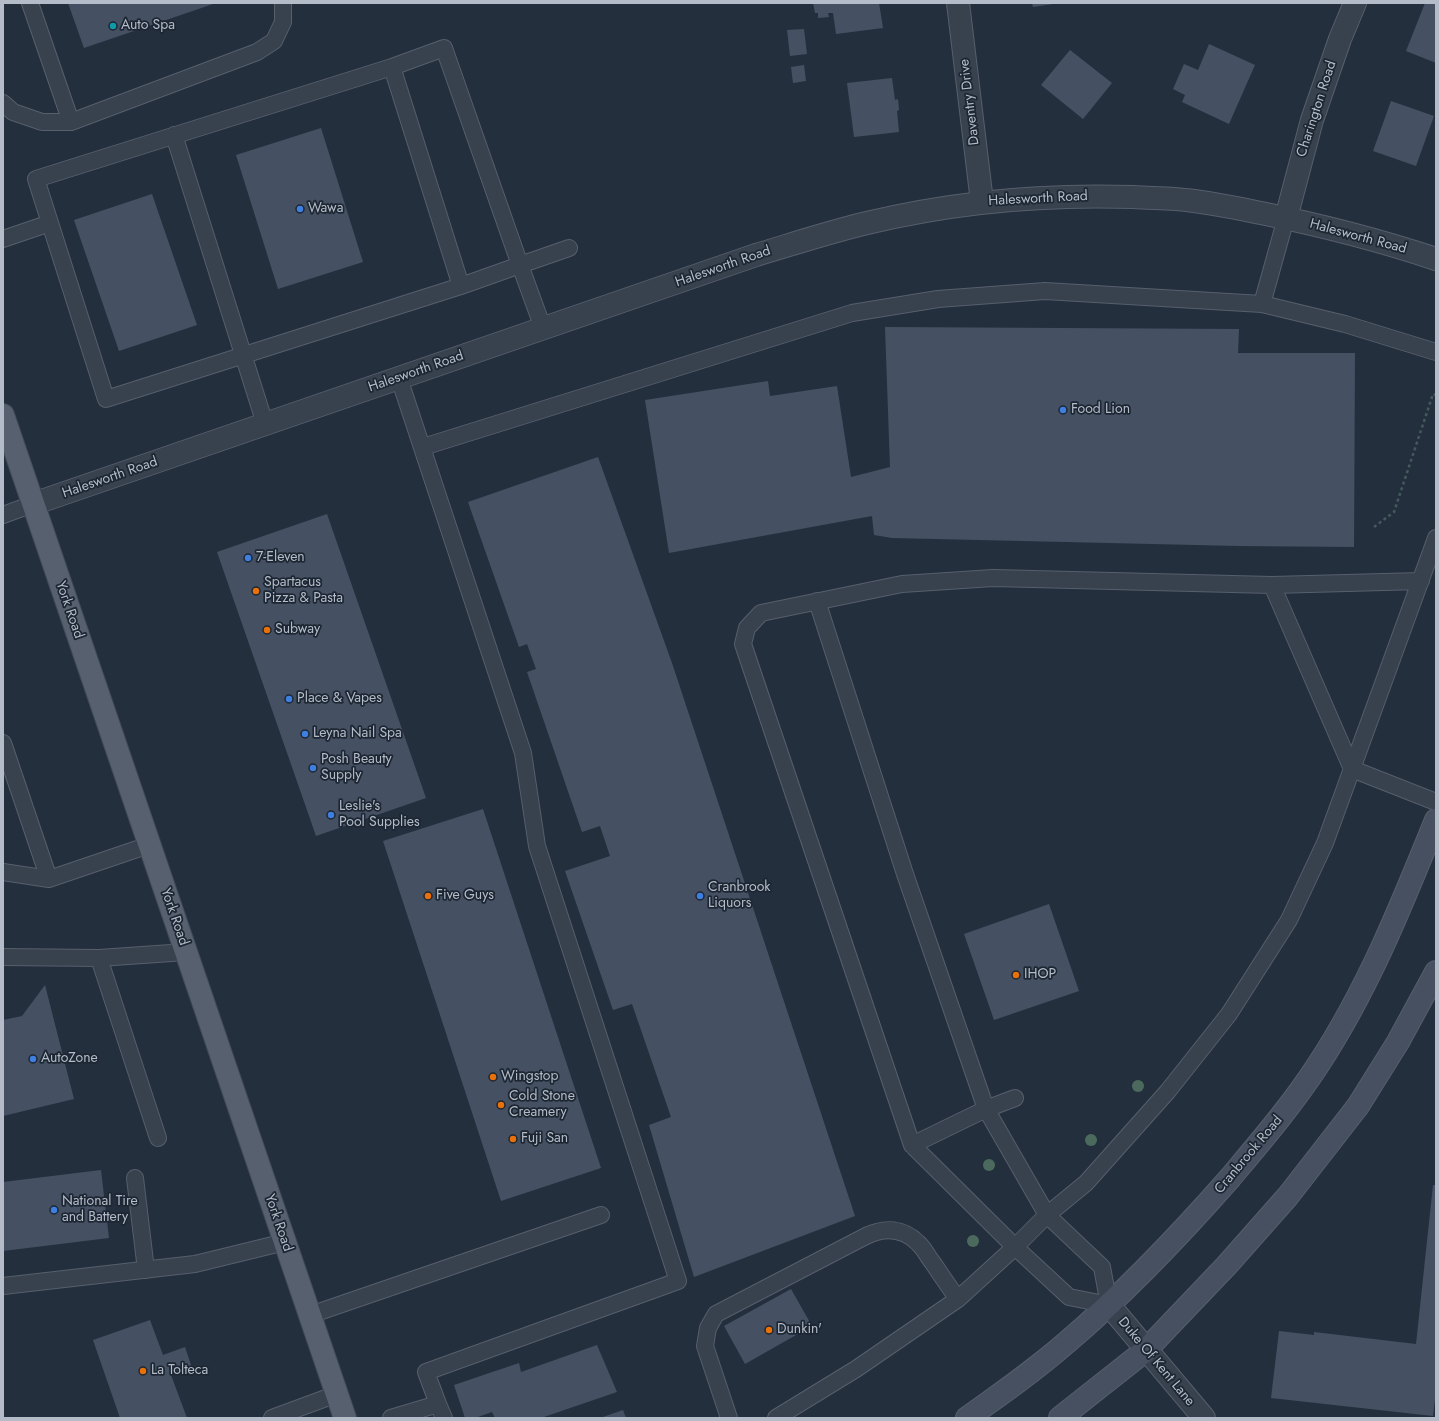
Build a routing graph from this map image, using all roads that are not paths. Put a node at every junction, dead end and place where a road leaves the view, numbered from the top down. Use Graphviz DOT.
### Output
graph roads {
  1 [pos="30,3"];
  2 [pos="283,3"];
  3 [pos="958,3"];
  4 [pos="1355,3"];
  5 [pos="392,67"];
  6 [pos="3,102"];
  7 [pos="71,122"];
  8 [pos="174,135"];
  9 [pos="982,202"];
  10 [pos="1286,218"];
  11 [pos="50,224"];
  12 [pos="3,239"];
  13 [pos="569,248"];
  14 [pos="1436,259"];
  15 [pos="520,265"];
  16 [pos="461,286"];
  17 [pos="1262,304"];
  18 [pos="543,328"];
  19 [pos="1436,352"];
  20 [pos="244,355"];
  21 [pos="399,378"];
  22 [pos="3,415"];
  23 [pos="265,424"];
  24 [pos="422,447"];
  25 [pos="33,504"];
  26 [pos="3,515"];
  27 [pos="1436,538"];
  28 [pos="1421,582"];
  29 [pos="1272,585"];
  30 [pos="817,601"];
  31 [pos="3,744"];
  32 [pos="1352,769"];
  33 [pos="1436,802"];
  34 [pos="1436,820"];
  35 [pos="150,845"];
  36 [pos="3,872"];
  37 [pos="49,879"];
  38 [pos="186,952"];
  39 [pos="3,957"];
  40 [pos="99,958"];
  41 [pos="1436,972"];
  42 [pos="1014,1098"];
  43 [pos="986,1108"];
  44 [pos="158,1138"];
  45 [pos="912,1145"];
  46 [pos="135,1178"];
  47 [pos="601,1215"];
  48 [pos="1048,1215"];
  49 [pos="285,1242"];
  50 [pos="1015,1247"];
  51 [pos="146,1270"];
  52 [pos="3,1286"];
  53 [pos="958,1299"];
  54 [pos="1109,1305"];
  55 [pos="310,1315"];
  56 [pos="1146,1350"];
  57 [pos="337,1394"];
  58 [pos="441,1411"];
  59 [pos="272,1418"];
  60 [pos="345,1418"];
  61 [pos="391,1418"];
  62 [pos="729,1418"];
  63 [pos="776,1418"];
  64 [pos="967,1418"];
  65 [pos="1060,1418"];
  66 [pos="1204,1418"];
  1 -- 7 [label="lane"];
  2 -- 7 [label="lane"];
  3 -- 9 [label="street, Daventry Drive"];
  4 -- 10 [label="street, Charington Road"];
  5 -- 8 [label="lane"];
  5 -- 15 [label="lane"];
  5 -- 16 [label="lane"];
  6 -- 7 [label="lane"];
  8 -- 11 [label="lane"];
  8 -- 20 [label="lane"];
  9 -- 10 [label="street, Halesworth Road"];
  9 -- 18 [label="street, Halesworth Road"];
  10 -- 14 [label="street, Halesworth Road"];
  10 -- 17 [label="lane"];
  11 -- 12 [label="lane"];
  11 -- 20 [label="lane"];
  13 -- 15 [label="lane"];
  15 -- 16 [label="lane"];
  15 -- 18 [label="lane"];
  16 -- 20 [label="lane"];
  17 -- 19 [label="lane"];
  17 -- 24 [label="lane"];
  18 -- 21 [label="street, Halesworth Road"];
  20 -- 23 [label="lane"];
  21 -- 23 [label="street, Halesworth Road"];
  21 -- 24 [label="lane"];
  22 -- 25 [label="main road, York Road"];
  23 -- 25 [label="street, Halesworth Road"];
  24 -- 58 [label="lane"];
  25 -- 26 [label="lane"];
  25 -- 35 [label="main road, York Road"];
  27 -- 28 [label="lane"];
  28 -- 29 [label="lane"];
  28 -- 32 [label="lane"];
  29 -- 30 [label="lane"];
  29 -- 32 [label="lane"];
  30 -- 43 [label="lane"];
  30 -- 45 [label="lane"];
  31 -- 37 [label="lane"];
  32 -- 33 [label="lane"];
  32 -- 48 [label="lane"];
  34 -- 54 [label="street, Cranbrook Road"];
  35 -- 37 [label="lane"];
  35 -- 38 [label="main road, York Road"];
  36 -- 37 [label="lane"];
  38 -- 40 [label="lane"];
  38 -- 49 [label="main road, York Road"];
  39 -- 40 [label="lane"];
  40 -- 44 [label="lane"];
  41 -- 56 [label="street"];
  42 -- 43 [label="lane"];
  43 -- 45 [label="lane"];
  43 -- 48 [label="lane"];
  45 -- 50 [label="lane"];
  46 -- 51 [label="lane"];
  47 -- 55 [label="lane"];
  48 -- 50 [label="lane"];
  48 -- 54 [label="lane"];
  49 -- 51 [label="lane"];
  49 -- 55 [label="main road, York Road"];
  50 -- 53 [label="lane"];
  50 -- 54 [label="lane"];
  51 -- 52 [label="lane"];
  53 -- 62 [label="lane"];
  53 -- 63 [label="lane"];
  54 -- 56 [label="street, Duke Of Kent Lane"];
  54 -- 64 [label="street, Cranbrook Road"];
  55 -- 57 [label="main road, York Road"];
  56 -- 65 [label="street"];
  56 -- 66 [label="street, Duke Of Kent Lane"];
  57 -- 59 [label="lane"];
  57 -- 60 [label="main road, York Road"];
  58 -- 61 [label="lane"];
}
